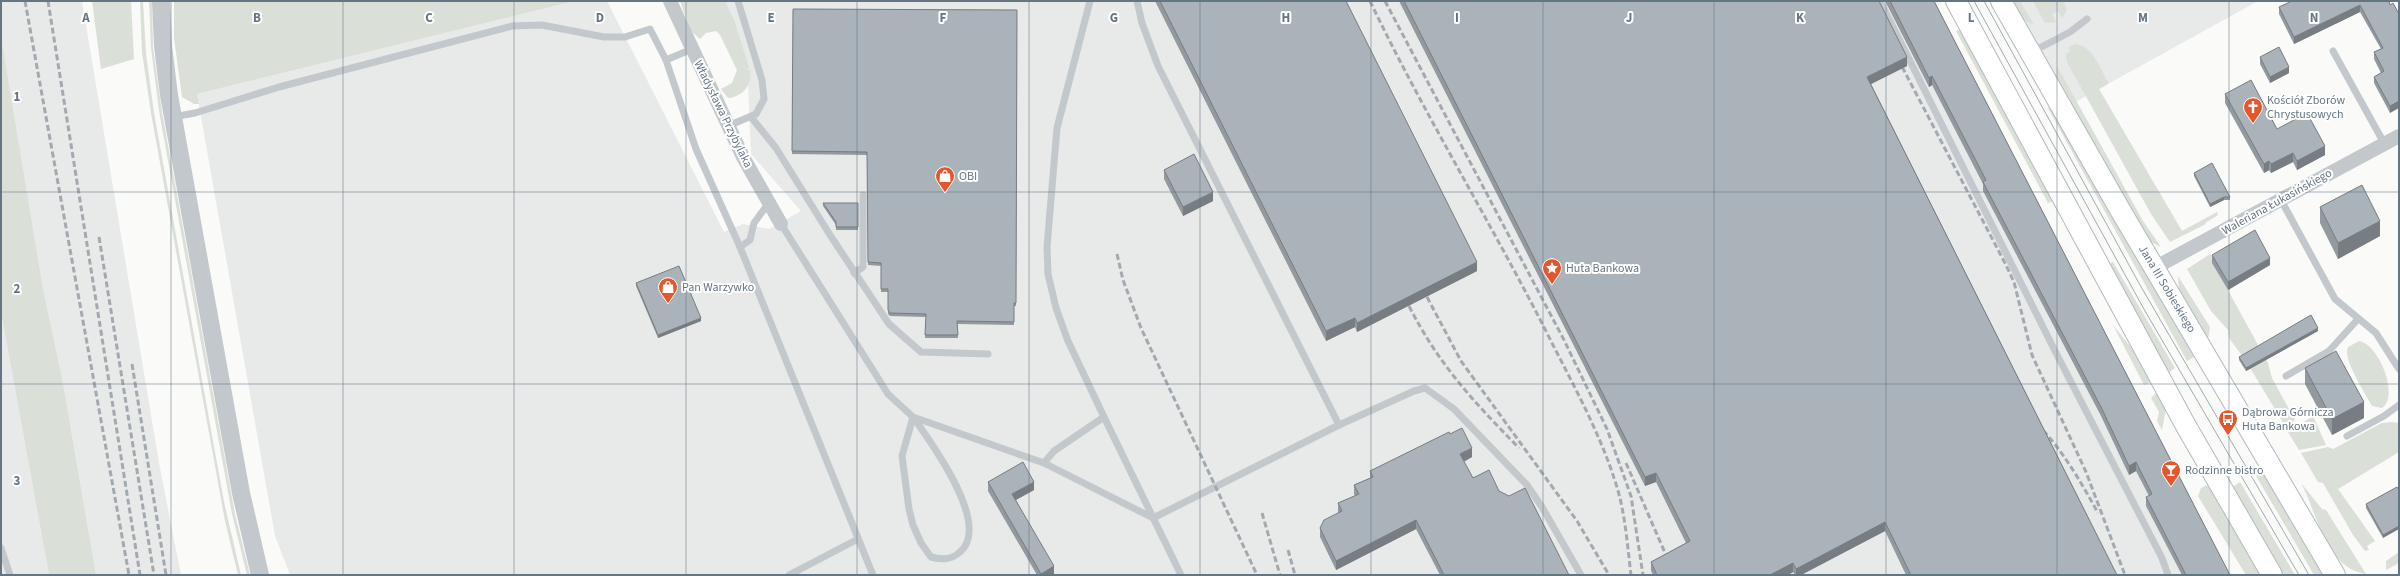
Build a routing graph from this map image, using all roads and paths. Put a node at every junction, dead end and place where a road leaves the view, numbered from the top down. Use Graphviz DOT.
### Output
graph roads {
  1 [pos="161,1"];
  2 [pos="670,1"];
  3 [pos="738,1"];
  4 [pos="1090,1"];
  5 [pos="1137,1"];
  6 [pos="1880,1"];
  7 [pos="1956,1"];
  8 [pos="2001,1"];
  9 [pos="2087,19"];
  10 [pos="692,49"];
  11 [pos="2333,51"];
  12 [pos="2031,53"];
  13 [pos="666,60"];
  14 [pos="173,117"];
  15 [pos="751,117"];
  16 [pos="728,126"];
  17 [pos="2399,136"];
  18 [pos="2384,143"];
  19 [pos="863,195"];
  20 [pos="2281,200"];
  21 [pos="768,204"];
  22 [pos="781,224"];
  23 [pos="740,247"];
  24 [pos="2154,268"];
  25 [pos="854,272"];
  26 [pos="2358,319"];
  27 [pos="988,354"];
  28 [pos="2399,369"];
  29 [pos="2286,376"];
  30 [pos="2399,405"];
  31 [pos="913,417"];
  32 [pos="1104,417"];
  33 [pos="1340,425"];
  34 [pos="2346,436"];
  35 [pos="1044,463"];
  36 [pos="1153,518"];
  37 [pos="858,539"];
  38 [pos="1,548"];
  39 [pos="3,564"];
  40 [pos="10,575"];
  41 [pos="260,575"];
  42 [pos="789,575"];
  43 [pos="873,575"];
  44 [pos="1181,575"];
  45 [pos="1581,575"];
  46 [pos="2168,575"];
  47 [pos="2272,575"];
  48 [pos="2335,575"];
  1 -- 14 [label="street"];
  2 -- 10 [label="street, Władysława Przybylaka"];
  3 -- 15 [label="lane"];
  4 -- 32 [label="lane"];
  5 -- 33 [label="lane"];
  6 -- 46 [label="lane"];
  7 -- 47 [label="main road"];
  8 -- 12 [label="main road, Jana III Sobieskiego"];
  9 -- 12 [label="lane"];
  10 -- 13 [label="lane"];
  10 -- 16 [label="street, Władysława Przybylaka"];
  11 -- 18 [label="lane"];
  12 -- 24 [label="main road, Jana III Sobieskiego"];
  13 -- 14 [label="lane"];
  13 -- 23 [label="lane"];
  14 -- 41 [label="street"];
  15 -- 16 [label="lane"];
  15 -- 25 [label="lane"];
  16 -- 21 [label="street, Władysława Przybylaka"];
  17 -- 18 [label="street, Waleriana Łukasińskiego"];
  18 -- 20 [label="street, Waleriana Łukasińskiego"];
  19 -- 25 [label="lane"];
  20 -- 24 [label="street, Waleriana Łukasińskiego"];
  20 -- 26 [label="lane"];
  21 -- 22 [label="street, Władysława Przybylaka"];
  21 -- 23 [label="lane"];
  22 -- 31 [label="lane"];
  23 -- 37 [label="lane"];
  24 -- 48 [label="main road, Jana III Sobieskiego"];
  25 -- 27 [label="lane"];
  26 -- 28 [label="lane"];
  26 -- 29 [label="lane"];
  30 -- 34 [label="lane"];
  31 -- 31 [label="lane"];
  31 -- 35 [label="lane"];
  32 -- 35 [label="lane"];
  32 -- 36 [label="lane"];
  33 -- 36 [label="lane"];
  33 -- 45 [label="lane"];
  35 -- 36 [label="lane"];
  36 -- 44 [label="lane"];
  37 -- 42 [label="lane"];
  37 -- 43 [label="lane"];
  38 -- 39 [label="lane"];
  39 -- 40 [label="lane"];
}
